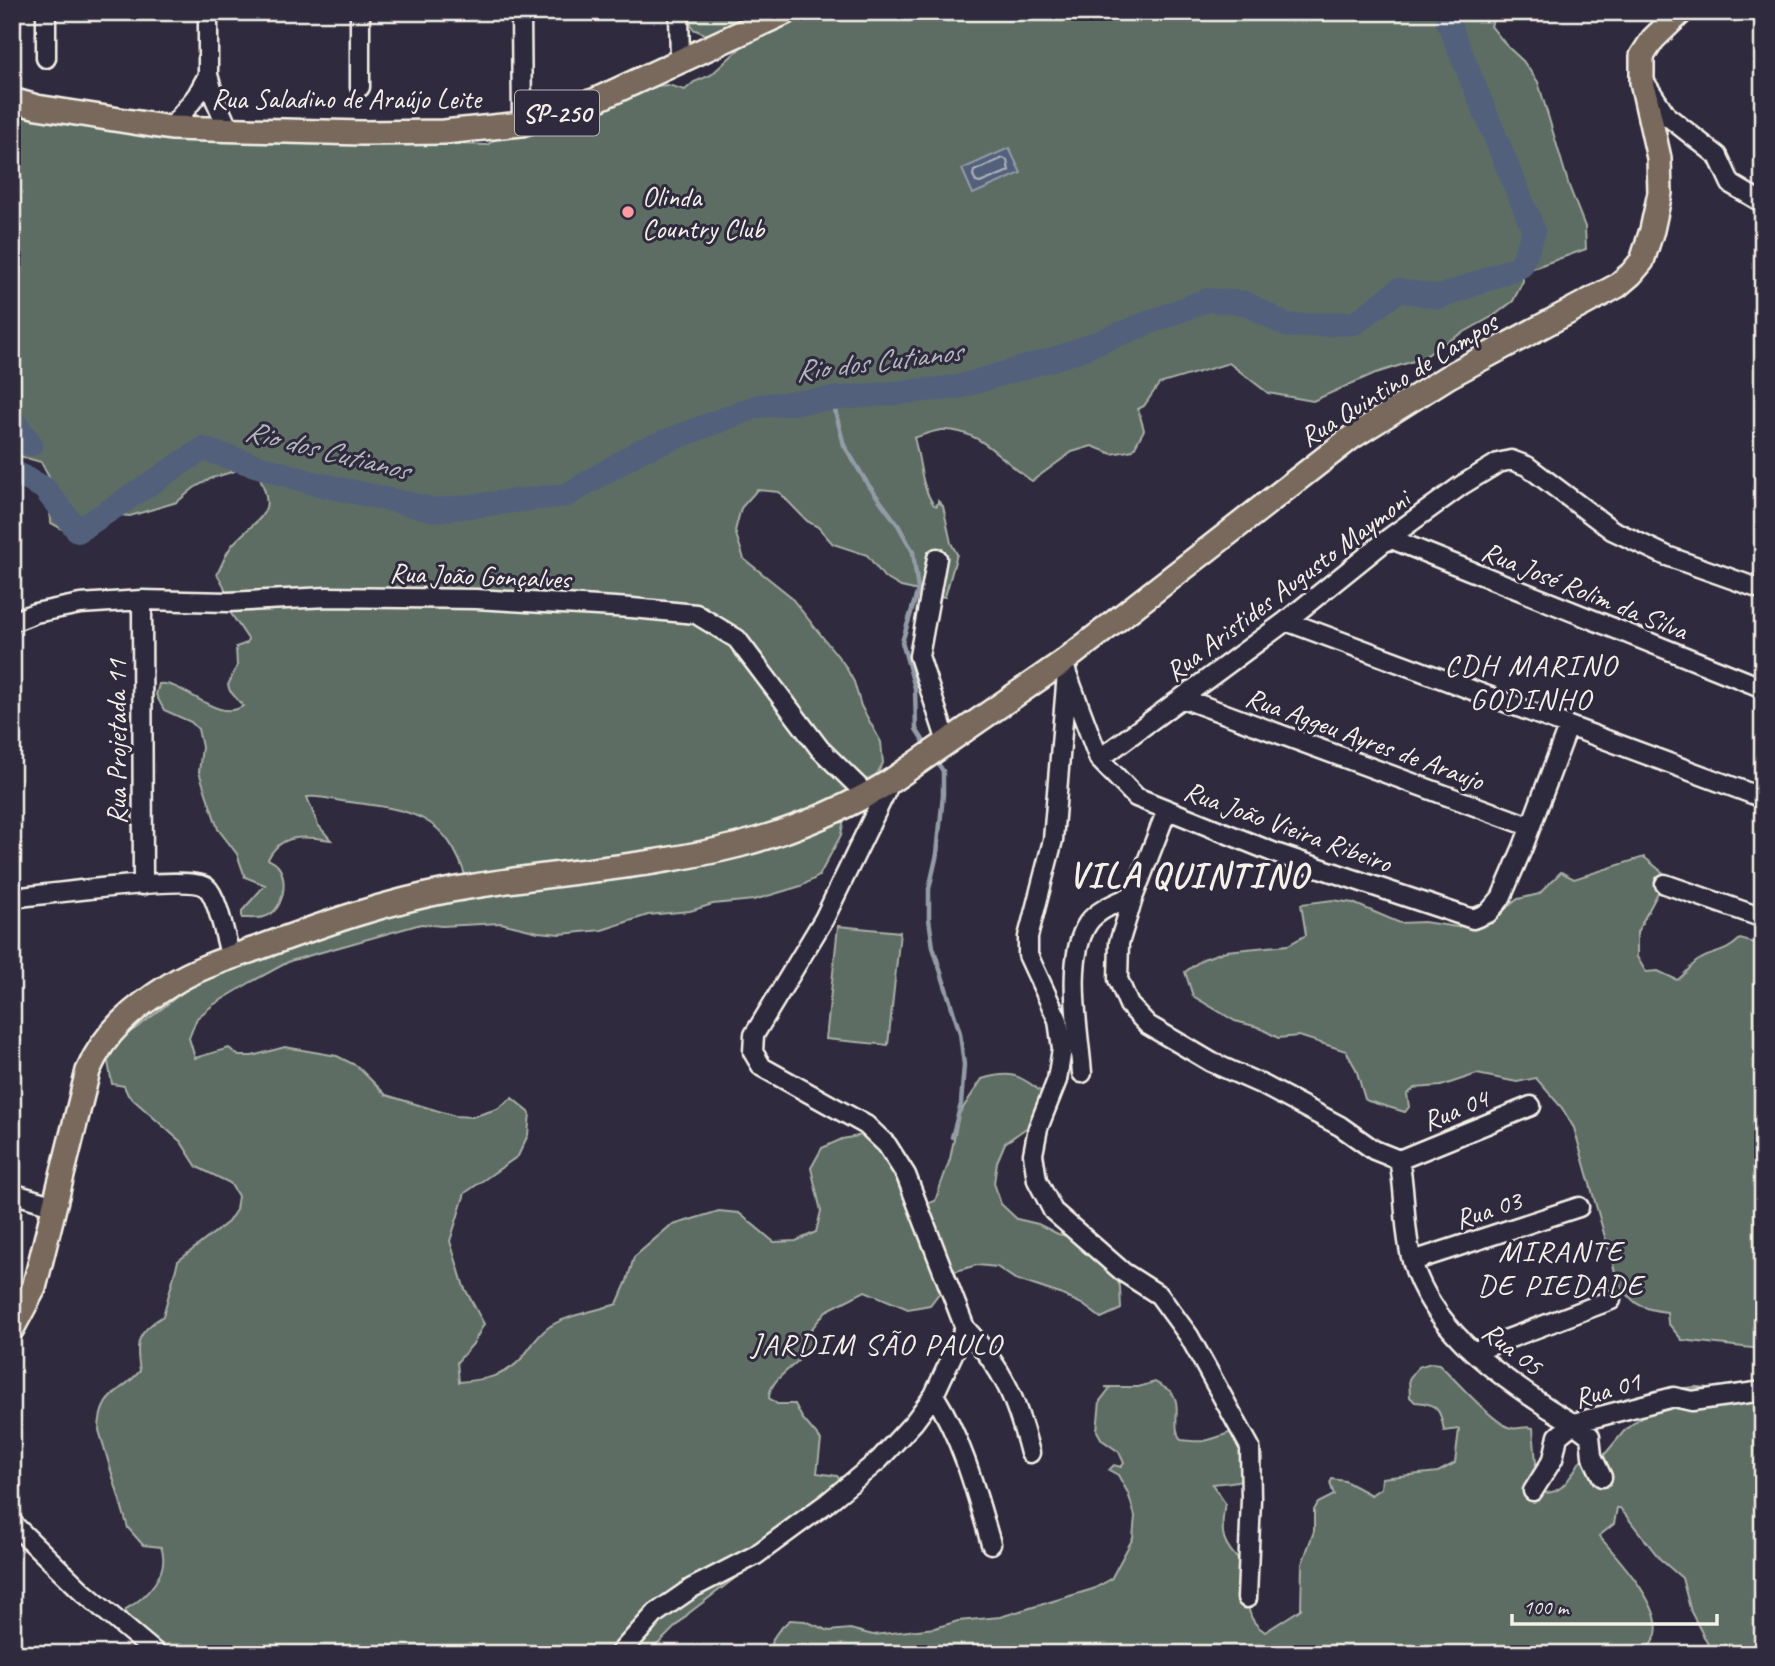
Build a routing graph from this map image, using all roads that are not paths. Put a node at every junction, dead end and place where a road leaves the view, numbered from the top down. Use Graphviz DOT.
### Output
graph roads {
  1 [pos="46,12"];
  2 [pos="208,12"];
  3 [pos="360,12"];
  4 [pos="521,12"];
  5 [pos="679,12"];
  6 [pos="786,12"];
  7 [pos="1681,12"];
  8 [pos="46,58"];
  9 [pos="680,62"];
  10 [pos="1640,72"];
  11 [pos="208,75"];
  12 [pos="360,87"];
  13 [pos="12,100"];
  14 [pos="522,124"];
  15 [pos="171,128"];
  16 [pos="228,128"];
  17 [pos="1763,203"];
  18 [pos="1389,538"];
  19 [pos="937,558"];
  20 [pos="1763,590"];
  21 [pos="142,600"];
  22 [pos="1286,621"];
  23 [pos="12,622"];
  24 [pos="1065,668"];
  25 [pos="1763,688"];
  26 [pos="1182,698"];
  27 [pos="1569,727"];
  28 [pos="944,744"];
  29 [pos="1099,759"];
  30 [pos="900,775"];
  31 [pos="867,796"];
  32 [pos="1763,798"];
  33 [pos="1167,810"];
  34 [pos="1529,826"];
  35 [pos="1665,884"];
  36 [pos="143,885"];
  37 [pos="1134,895"];
  38 [pos="12,898"];
  39 [pos="1763,918"];
  40 [pos="231,958"];
  41 [pos="1082,1073"];
  42 [pos="1531,1106"];
  43 [pos="1399,1160"];
  44 [pos="12,1193"];
  45 [pos="55,1206"];
  46 [pos="1579,1207"];
  47 [pos="1412,1261"];
  48 [pos="1611,1300"];
  49 [pos="965,1328"];
  50 [pos="12,1329"];
  51 [pos="1473,1352"];
  52 [pos="1763,1391"];
  53 [pos="934,1395"];
  54 [pos="1574,1423"];
  55 [pos="1030,1453"];
  56 [pos="1602,1477"];
  57 [pos="1533,1491"];
  58 [pos="12,1523"];
  59 [pos="991,1544"];
  60 [pos="1247,1598"];
  61 [pos="157,1654"];
  62 [pos="619,1654"];
  1 -- 8 [label="street"];
  2 -- 11 [label="street"];
  3 -- 12 [label="street"];
  4 -- 14 [label="street"];
  5 -- 9 [label="street"];
  6 -- 9 [label="main road, Rua Saladino de Araújo Leite / SP-250"];
  7 -- 10 [label="main road"];
  9 -- 14 [label="main road, Rua Saladino de Araújo Leite / SP-250"];
  10 -- 17 [label="street"];
  10 -- 24 [label="main road, Rua Quintino de Campos"];
  11 -- 15 [label="street"];
  11 -- 16 [label="street"];
  13 -- 15 [label="main road, Rua Saladino de Araújo Leite / SP-250"];
  14 -- 16 [label="main road, Rua Saladino de Araújo Leite / SP-250"];
  15 -- 16 [label="main road, Rua Saladino de Araújo Leite / SP-250"];
  18 -- 20 [label="street, Rua Aristides Augusto Maymoni"];
  18 -- 22 [label="street, Rua Aristides Augusto Maymoni"];
  18 -- 25 [label="street, Rua José Rolim da Silva"];
  19 -- 28 [label="street"];
  21 -- 23 [label="street, Rua João Gonçalves"];
  21 -- 31 [label="street, Rua João Gonçalves"];
  21 -- 36 [label="street, Rua Projetada 11"];
  22 -- 26 [label="street, Rua Aristides Augusto Maymoni"];
  22 -- 27 [label="street"];
  24 -- 28 [label="main road, Rua Quintino de Campos"];
  24 -- 29 [label="street"];
  24 -- 60 [label="street"];
  26 -- 29 [label="street, Rua Aristides Augusto Maymoni"];
  26 -- 34 [label="street, Rua Aggeu Ayres de Araujo"];
  27 -- 32 [label="street"];
  27 -- 34 [label="street"];
  28 -- 30 [label="main road, Rua Quintino de Campos"];
  29 -- 33 [label="street, Rua João Vieira Ribeiro"];
  30 -- 31 [label="main road, Rua Quintino de Campos"];
  30 -- 49 [label="street"];
  31 -- 40 [label="main road, Rua Quintino de Campos"];
  33 -- 34 [label="street, Rua João Vieira Ribeiro"];
  33 -- 37 [label="street"];
  35 -- 39 [label="street"];
  36 -- 38 [label="street"];
  36 -- 40 [label="street"];
  37 -- 41 [label="street"];
  37 -- 43 [label="street"];
  40 -- 45 [label="main road, Rua Quintino de Campos"];
  42 -- 43 [label="street, Rua 04"];
  43 -- 47 [label="street, Rua 05"];
  44 -- 45 [label="street"];
  45 -- 50 [label="main road, Rua Quintino de Campos"];
  46 -- 47 [label="street, Rua 03"];
  47 -- 51 [label="street, Rua 05"];
  48 -- 51 [label="street"];
  49 -- 53 [label="street"];
  49 -- 55 [label="street"];
  51 -- 54 [label="street, Rua 05"];
  52 -- 54 [label="street, Rua 01"];
  53 -- 59 [label="street"];
  53 -- 62 [label="street"];
  54 -- 56 [label="street, Rua 05"];
  54 -- 57 [label="street, Rua 01"];
  58 -- 61 [label="street"];
}
